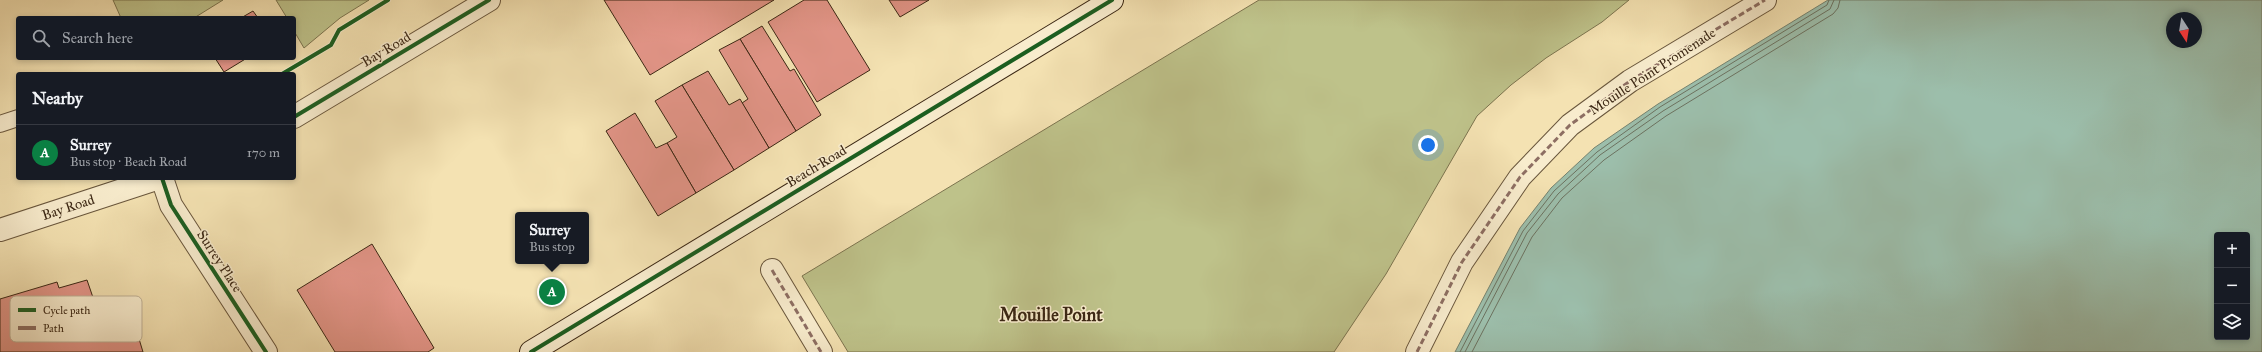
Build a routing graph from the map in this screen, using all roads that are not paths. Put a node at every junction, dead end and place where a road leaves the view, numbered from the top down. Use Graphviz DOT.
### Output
graph roads {
  1 [pos="489,0"];
  2 [pos="1112,0"];
  3 [pos="1765,0"];
  4 [pos="296,116"];
  5 [pos="16,119"];
  6 [pos="0,124"];
  7 [pos="162,180"];
  8 [pos="136,181"];
  9 [pos="0,230"];
  10 [pos="772,270"];
  11 [pos="266,352"];
  12 [pos="531,352"];
  13 [pos="822,352"];
  14 [pos="1417,352"];
  1 -- 4 [label="street, Bay Road"];
  2 -- 12 [label="street, Beach Road"];
  3 -- 14 [label="street, Mouille Point Promenade"];
  5 -- 6 [label="lane"];
  7 -- 11 [label="street, Surrey Place"];
  8 -- 9 [label="street, Bay Road"];
  10 -- 13 [label="street"];
}
